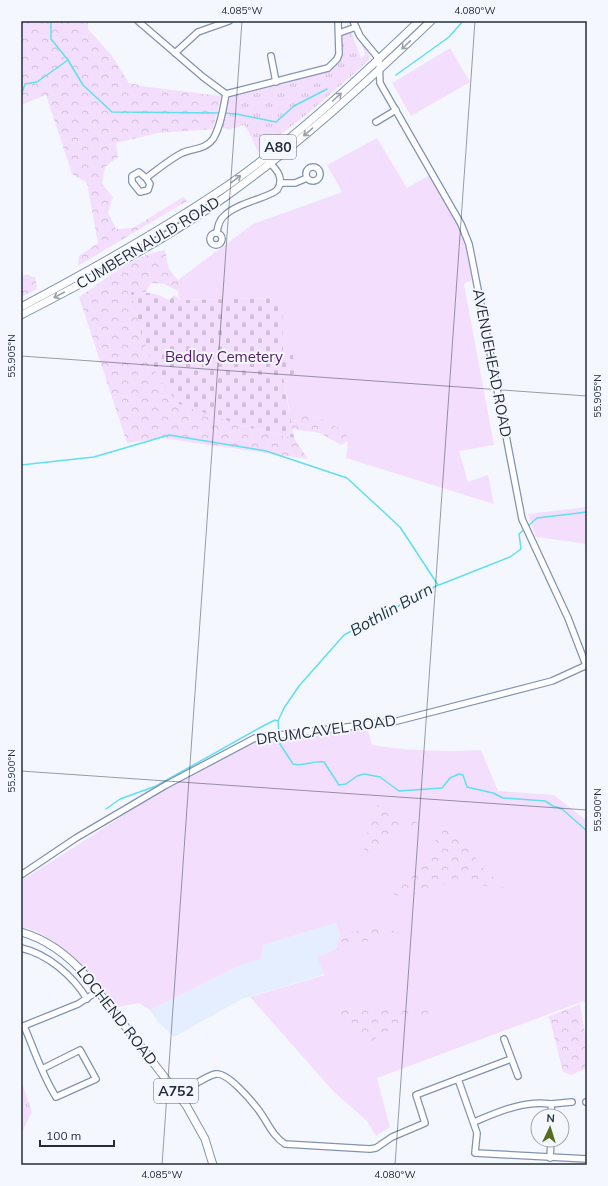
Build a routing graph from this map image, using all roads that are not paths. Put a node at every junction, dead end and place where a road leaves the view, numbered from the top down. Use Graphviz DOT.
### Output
graph roads {
  1 [pos="138,21"];
  2 [pos="229,21"];
  3 [pos="338,21"];
  4 [pos="353,21"];
  5 [pos="419,21"];
  6 [pos="431,21"];
  7 [pos="220,22"];
  8 [pos="356,27"];
  9 [pos="339,33"];
  10 [pos="175,53"];
  11 [pos="271,56"];
  12 [pos="379,59"];
  13 [pos="380,70"];
  14 [pos="276,82"];
  15 [pos="226,94"];
  16 [pos="396,110"];
  17 [pos="376,122"];
  18 [pos="267,160"];
  19 [pos="146,178"];
  20 [pos="307,178"];
  21 [pos="280,183"];
  22 [pos="216,232"];
  23 [pos="21,307"];
  24 [pos="21,315"];
  25 [pos="587,665"];
  26 [pos="21,875"];
  27 [pos="21,932"];
  28 [pos="21,948"];
  29 [pos="98,991"];
  30 [pos="87,999"];
  31 [pos="23,1026"];
  32 [pos="504,1039"];
  33 [pos="511,1059"];
  34 [pos="42,1069"];
  35 [pos="518,1076"];
  36 [pos="458,1079"];
  37 [pos="178,1095"];
  38 [pos="572,1102"];
  39 [pos="551,1104"];
  40 [pos="551,1108"];
  41 [pos="474,1122"];
  42 [pos="551,1148"];
  43 [pos="550,1158"];
  44 [pos="587,1159"];
  45 [pos="213,1165"];
  1 -- 10 [label="street"];
  2 -- 7 [label="street"];
  3 -- 9 [label="street"];
  4 -- 8 [label="street"];
  5 -- 12 [label="main road, CUMBERNAULD ROAD / A80"];
  6 -- 13 [label="main road, CUMBERNAULD ROAD / A80, one-way"];
  7 -- 10 [label="street"];
  8 -- 9 [label="street"];
  8 -- 12 [label="street"];
  9 -- 14 [label="street"];
  10 -- 15 [label="street"];
  11 -- 14 [label="street"];
  12 -- 13 [label="street, AVENUEHEAD ROAD"];
  18 -- 12 [label="main road, CUMBERNAULD ROAD / A80, one-way"];
  13 -- 16 [label="street, AVENUEHEAD ROAD"];
  13 -- 18 [label="main road, CUMBERNAULD ROAD / A80, one-way"];
  14 -- 15 [label="street"];
  15 -- 19 [label="street"];
  16 -- 17 [label="street"];
  16 -- 25 [label="street, AVENUEHEAD ROAD"];
  18 -- 21 [label="street"];
  23 -- 18 [label="main road, CUMBERNAULD ROAD / A80, one-way"];
  18 -- 24 [label="main road, CUMBERNAULD ROAD / A80, one-way"];
  20 -- 21 [label="street"];
  21 -- 22 [label="street"];
  25 -- 26 [label="street, DRUMCAVEL ROAD"];
  27 -- 29 [label="main road, LOCHEND ROAD / A752"];
  28 -- 30 [label="street"];
  29 -- 30 [label="street"];
  29 -- 37 [label="main road, LOCHEND ROAD / A752"];
  30 -- 31 [label="street"];
  31 -- 34 [label="street"];
  32 -- 33 [label="street"];
  33 -- 35 [label="street"];
  33 -- 36 [label="street"];
  34 -- 34 [label="street"];
  36 -- 37 [label="street"];
  36 -- 41 [label="street"];
  37 -- 45 [label="main road, LOCHEND ROAD / A752"];
  38 -- 39 [label="street"];
  39 -- 40 [label="street"];
  39 -- 41 [label="street"];
  41 -- 43 [label="street"];
  42 -- 43 [label="street"];
  43 -- 44 [label="street"];
}
